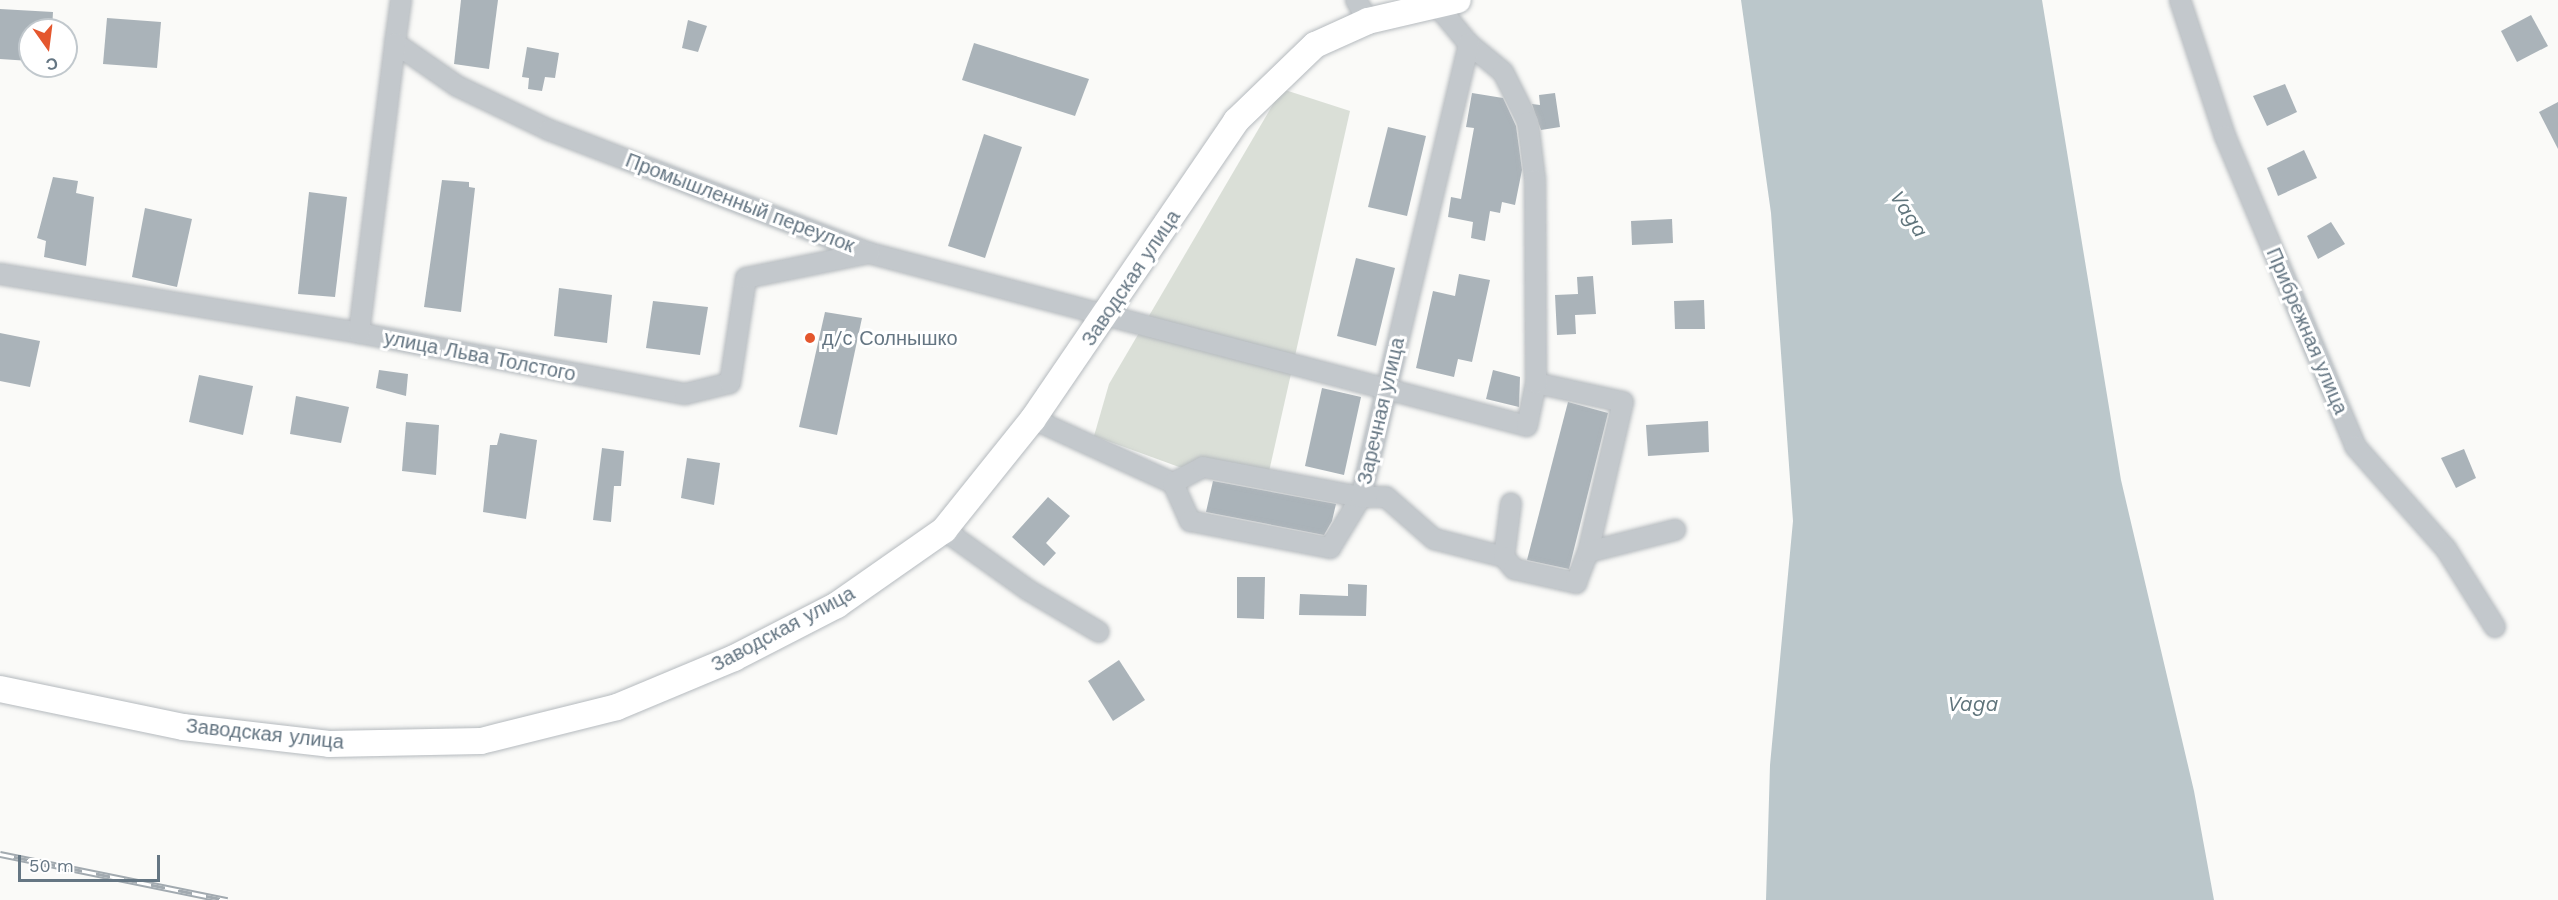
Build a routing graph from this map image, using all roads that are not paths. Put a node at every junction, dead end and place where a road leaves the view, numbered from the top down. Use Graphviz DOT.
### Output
graph roads {
  1 [pos="401,0"];
  2 [pos="2180,0"];
  3 [pos="1447,2"];
  4 [pos="1362,10"];
  5 [pos="395,43"];
  6 [pos="1469,44"];
  7 [pos="870,253"];
  8 [pos="0,274"];
  9 [pos="1105,317"];
  10 [pos="359,333"];
  11 [pos="1536,383"];
  12 [pos="1384,392"];
  13 [pos="1033,419"];
  14 [pos="1173,483"];
  15 [pos="1361,497"];
  16 [pos="1511,503"];
  17 [pos="944,530"];
  18 [pos="1675,530"];
  19 [pos="1588,552"];
  20 [pos="1504,557"];
  21 [pos="2495,627"];
  22 [pos="1099,632"];
  23 [pos="0,689"];
  1 -- 5 [label="street"];
  2 -- 21 [label="street, Прибрежная улица"];
  3 -- 4 [label="main road, Заводская улица"];
  3 -- 6 [label="street"];
  4 -- 9 [label="main road, Заводская улица"];
  5 -- 7 [label="street, Промышленный переулок"];
  5 -- 10 [label="street"];
  6 -- 11 [label="street"];
  6 -- 12 [label="street, Заречная улица"];
  7 -- 9 [label="street, Промышленный переулок"];
  7 -- 10 [label="street, улица Льва Толстого"];
  8 -- 10 [label="street, улица Льва Толстого"];
  9 -- 12 [label="street, Промышленный переулок"];
  9 -- 13 [label="main road, Заводская улица"];
  11 -- 12 [label="street, Промышленный переулок"];
  11 -- 19 [label="street"];
  12 -- 15 [label="street, Заречная улица"];
  13 -- 14 [label="street"];
  13 -- 17 [label="main road, Заводская улица"];
  14 -- 15 [label="street"];
  14 -- 15 [label="street, Заречная улица"];
  15 -- 20 [label="street"];
  16 -- 20 [label="street"];
  17 -- 22 [label="street"];
  17 -- 23 [label="main road, Заводская улица"];
  18 -- 19 [label="street"];
  19 -- 20 [label="street"];
}
